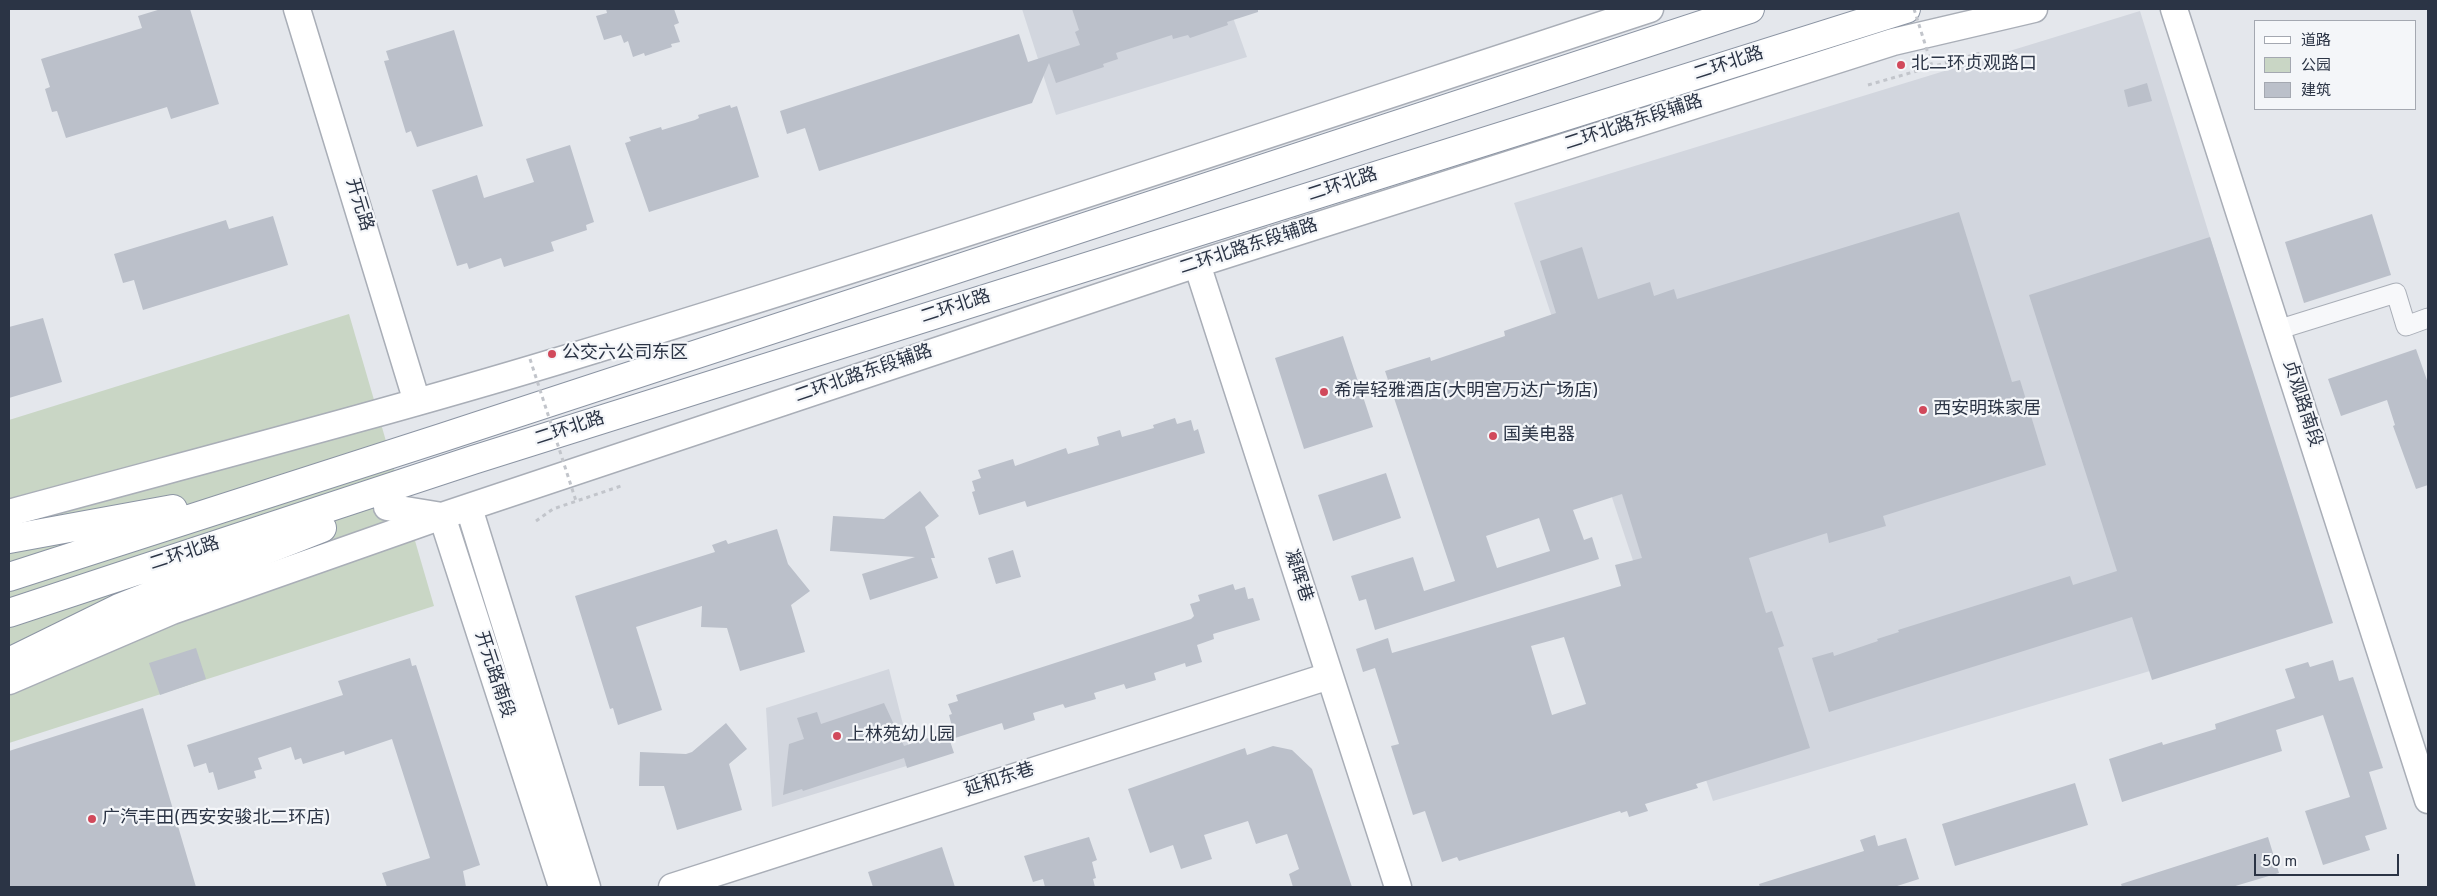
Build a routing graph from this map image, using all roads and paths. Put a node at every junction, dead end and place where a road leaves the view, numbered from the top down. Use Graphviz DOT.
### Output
graph roads {
  1 [pos="299,9"];
  2 [pos="1650,9"];
  3 [pos="1750,9"];
  4 [pos="1906,9"];
  5 [pos="1914,9"];
  6 [pos="2034,9"];
  7 [pos="2174,9"];
  8 [pos="1980,52"];
  9 [pos="1932,66"];
  10 [pos="1868,86"];
  11 [pos="1196,264"];
  12 [pos="2428,318"];
  13 [pos="2277,330"];
  14 [pos="530,359"];
  15 [pos="417,402"];
  16 [pos="473,460"];
  17 [pos="624,485"];
  18 [pos="280,489"];
  19 [pos="576,501"];
  20 [pos="387,507"];
  21 [pos="469,508"];
  22 [pos="9,513"];
  23 [pos="442,516"];
  24 [pos="536,520"];
  25 [pos="9,539"];
  26 [pos="9,577"];
  27 [pos="9,613"];
  28 [pos="9,662"];
  29 [pos="1329,676"];
  30 [pos="9,681"];
  31 [pos="2428,800"];
  32 [pos="562,887"];
  33 [pos="587,887"];
  34 [pos="672,887"];
  35 [pos="1398,887"];
  1 -- 15 [label="main road, 开元路"];
  2 -- 15 [label="main road"];
  3 -- 18 [label="highway, 二环北路"];
  4 -- 16 [label="highway, 二环北路"];
  5 -- 9 [label="path, bridge"];
  6 -- 11 [label="main road, 二环北路东段辅路"];
  7 -- 13 [label="main road, 贞观路南段"];
  8 -- 9 [label="path"];
  9 -- 10 [label="path"];
  11 -- 21 [label="main road, 二环北路东段辅路"];
  11 -- 29 [label="main road, 凝晖巷"];
  12 -- 13 [label="street"];
  13 -- 31 [label="main road, 贞观路南段"];
  14 -- 19 [label="path, bridge"];
  15 -- 22 [label="main road"];
  16 -- 20 [label="highway"];
  16 -- 27 [label="highway, 二环北路"];
  17 -- 19 [label="path"];
  18 -- 25 [label="highway"];
  18 -- 26 [label="highway, 二环北路"];
  19 -- 24 [label="path"];
  20 -- 23 [label="main road"];
  20 -- 28 [label="highway"];
  21 -- 23 [label="main road, 二环北路东段辅路"];
  21 -- 33 [label="main road, 开元路南段"];
  23 -- 30 [label="main road, 二环北路东段辅路"];
  23 -- 32 [label="main road, 开元路南段"];
  29 -- 34 [label="main road, 延和东巷"];
  29 -- 35 [label="main road, 凝晖巷"];
}
